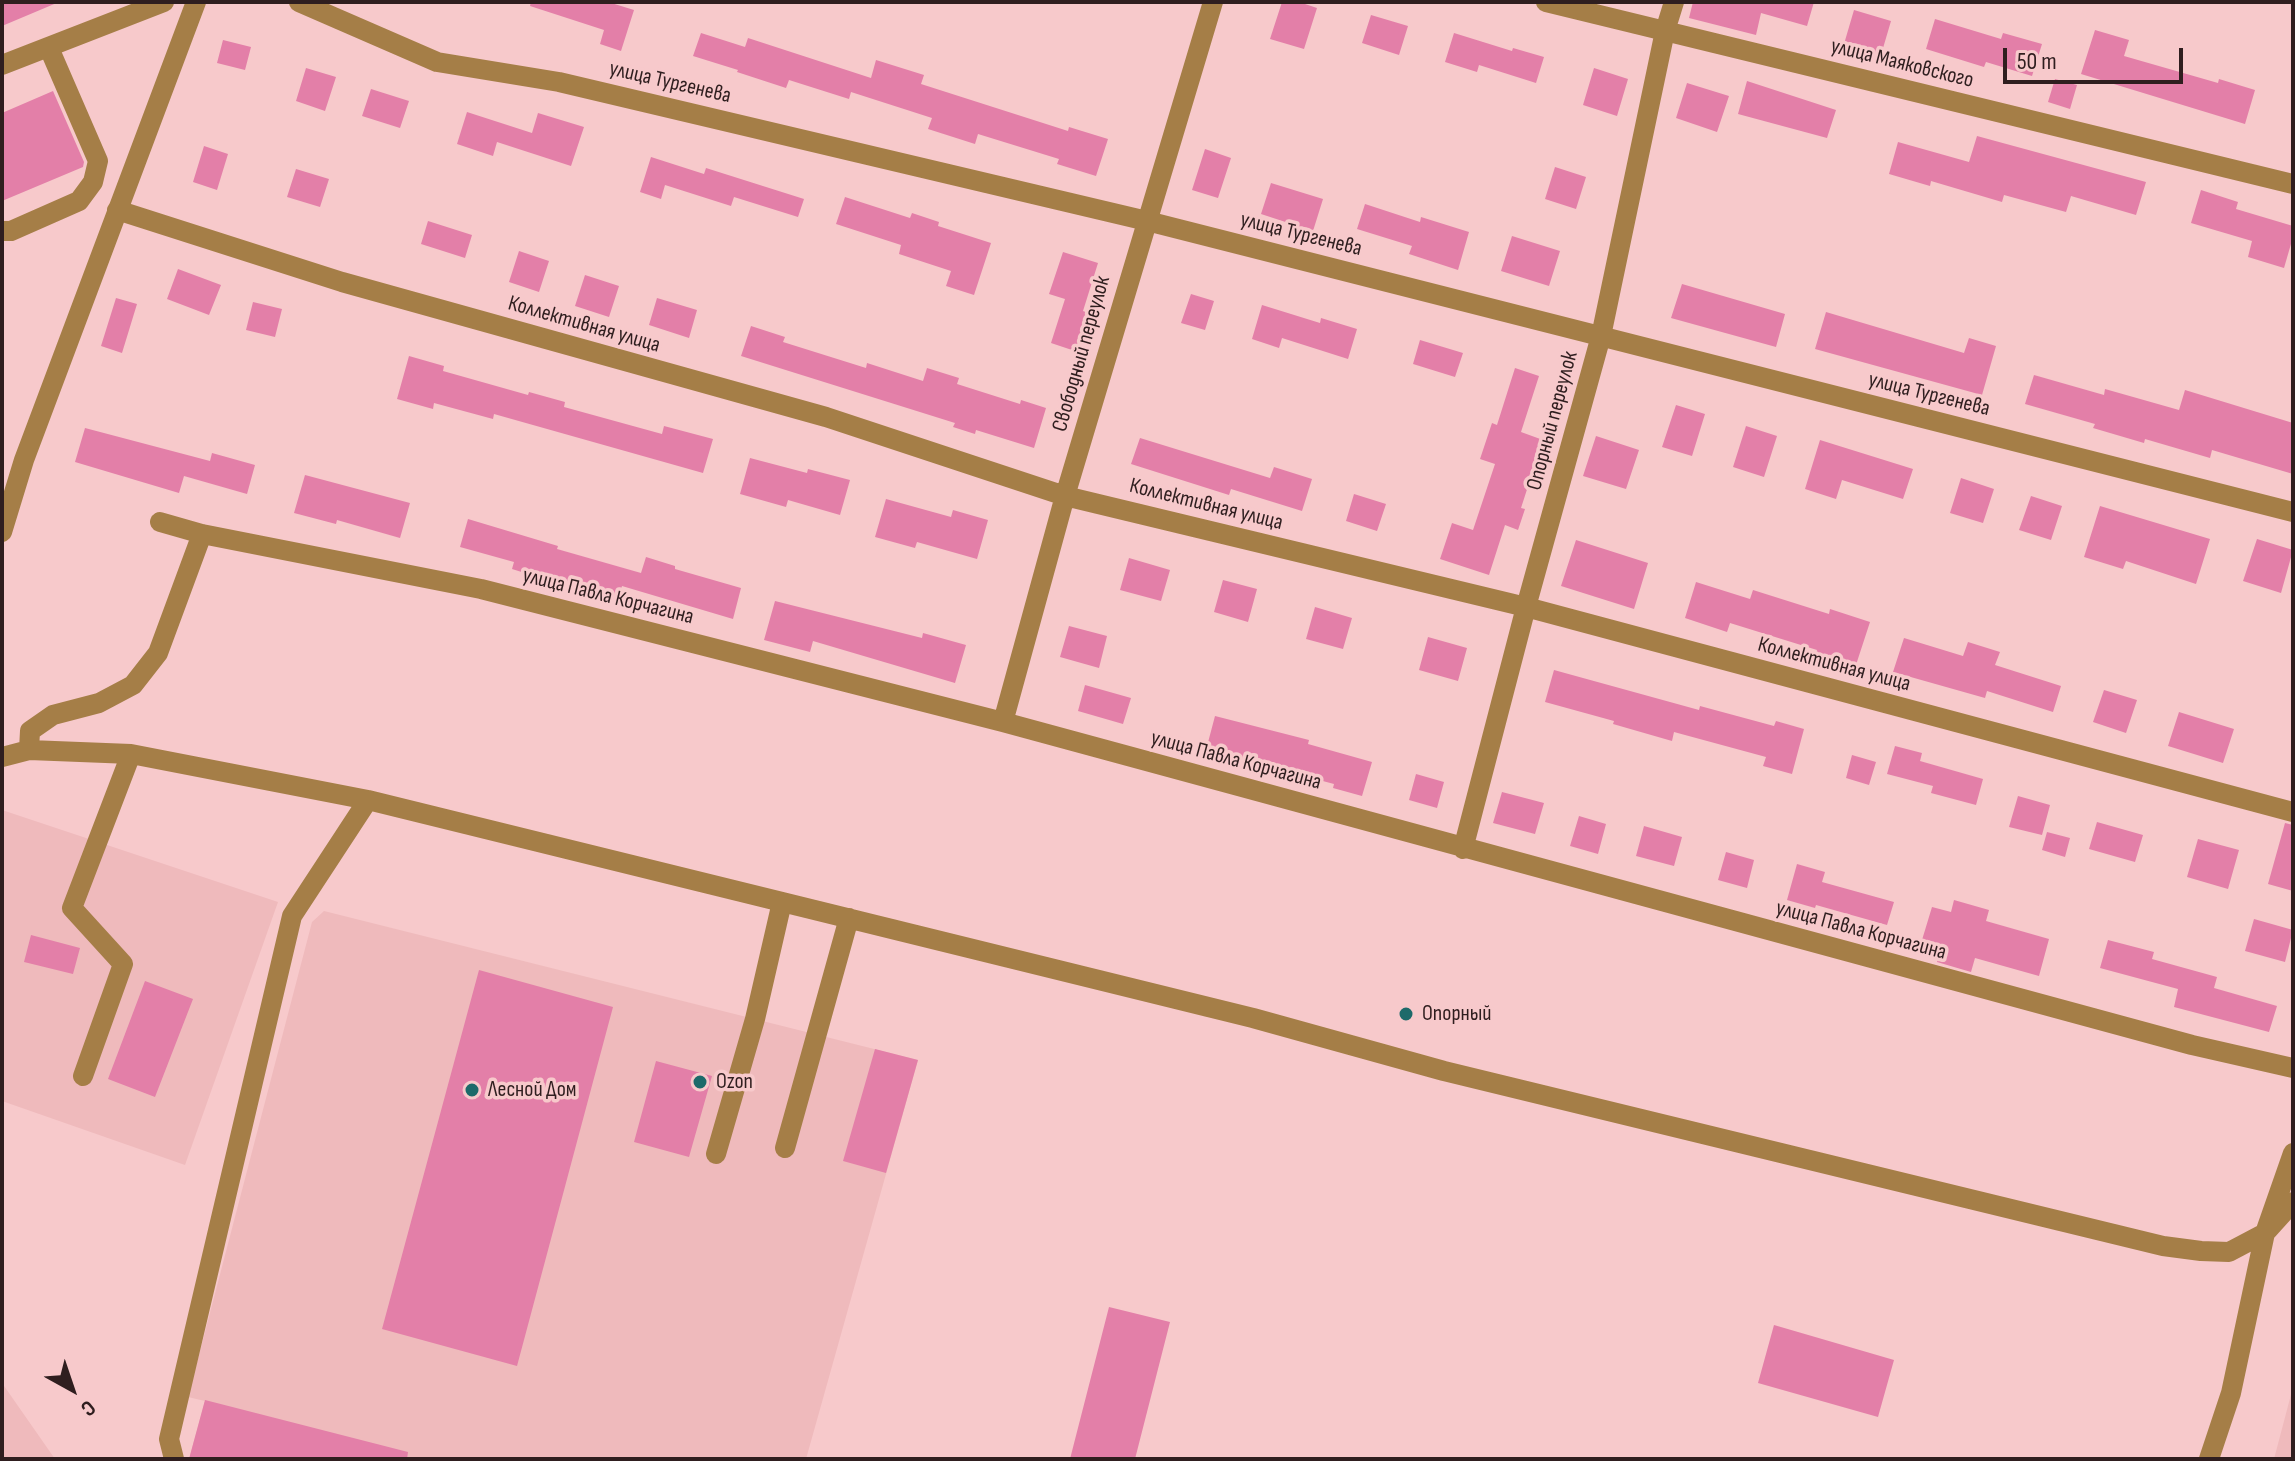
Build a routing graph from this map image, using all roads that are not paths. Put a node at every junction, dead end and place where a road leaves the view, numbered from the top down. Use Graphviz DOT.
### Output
graph roads {
  1 [pos="164,2"];
  2 [pos="196,2"];
  3 [pos="299,2"];
  4 [pos="1213,2"];
  5 [pos="1546,2"];
  6 [pos="1674,2"];
  7 [pos="1665,31"];
  8 [pos="49,48"];
  9 [pos="2,65"];
  10 [pos="2293,184"];
  11 [pos="117,210"];
  12 [pos="1147,221"];
  13 [pos="2,231"];
  14 [pos="1601,336"];
  15 [pos="1065,496"];
  16 [pos="2293,512"];
  17 [pos="160,522"];
  18 [pos="2,532"];
  19 [pos="202,534"];
  20 [pos="1526,607"];
  21 [pos="1003,722"];
  22 [pos="29,750"];
  23 [pos="131,754"];
  24 [pos="2,757"];
  25 [pos="368,800"];
  26 [pos="2293,812"];
  27 [pos="1463,849"];
  28 [pos="782,902"];
  29 [pos="849,918"];
  30 [pos="2293,1068"];
  31 [pos="83,1076"];
  32 [pos="785,1148"];
  33 [pos="2293,1153"];
  34 [pos="716,1154"];
  35 [pos="2293,1202"];
  36 [pos="2265,1233"];
  37 [pos="174,1459"];
  38 [pos="2209,1459"];
  1 -- 8 [label="street"];
  2 -- 11 [label="street"];
  3 -- 12 [label="street, улица Тургенева"];
  4 -- 12 [label="street, Свободный переулок"];
  5 -- 7 [label="street, улица Маяковского"];
  6 -- 7 [label="street, Опорный переулок"];
  7 -- 10 [label="street, улица Маяковского"];
  7 -- 14 [label="street, Опорный переулок"];
  8 -- 9 [label="street"];
  8 -- 13 [label="street"];
  11 -- 15 [label="street, Коллективная улица"];
  11 -- 18 [label="street"];
  12 -- 14 [label="street, улица Тургенева"];
  12 -- 15 [label="street, Свободный переулок"];
  14 -- 16 [label="street, улица Тургенева"];
  14 -- 20 [label="street, Опорный переулок"];
  15 -- 20 [label="street, Коллективная улица"];
  15 -- 21 [label="street, Свободный переулок"];
  17 -- 19 [label="street, улица Павла Корчагина"];
  19 -- 21 [label="street, улица Павла Корчагина"];
  19 -- 22 [label="street"];
  20 -- 26 [label="street, Коллективная улица"];
  20 -- 27 [label="street, Опорный переулок"];
  21 -- 27 [label="street, улица Павла Корчагина"];
  22 -- 23 [label="street"];
  22 -- 24 [label="street"];
  23 -- 25 [label="street"];
  23 -- 31 [label="street"];
  25 -- 28 [label="street"];
  25 -- 37 [label="street"];
  27 -- 30 [label="street, улица Павла Корчагина"];
  28 -- 29 [label="street"];
  28 -- 34 [label="street"];
  29 -- 32 [label="street"];
  29 -- 36 [label="street"];
  33 -- 36 [label="street"];
  35 -- 36 [label="street"];
  36 -- 38 [label="street"];
}
